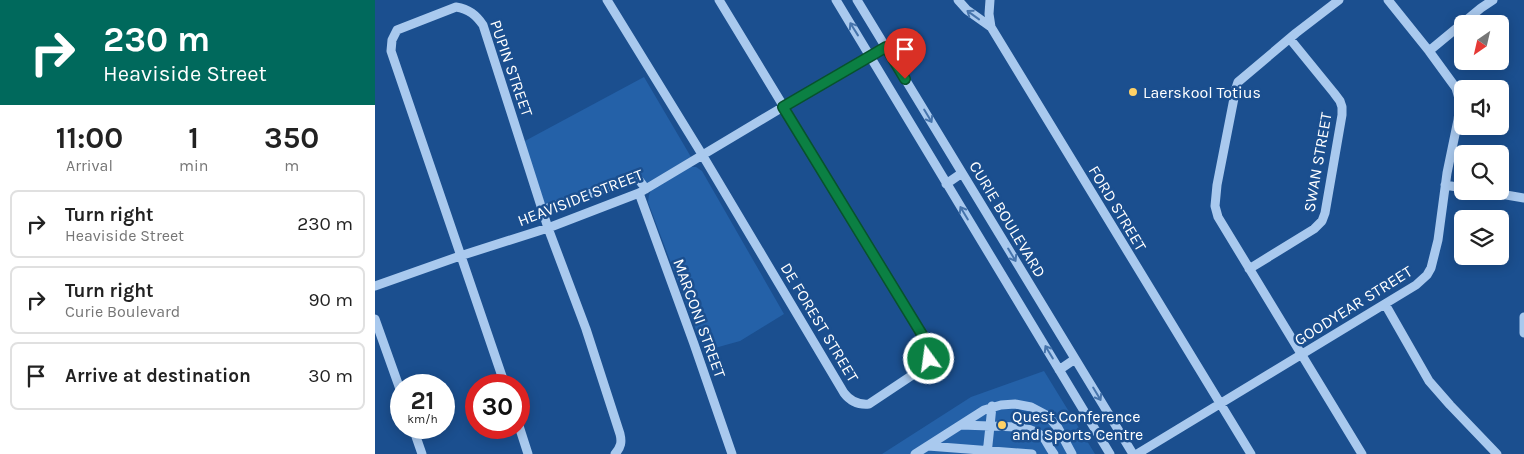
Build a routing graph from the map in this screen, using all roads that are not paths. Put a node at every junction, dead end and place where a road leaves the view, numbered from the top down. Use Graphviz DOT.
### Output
graph roads {
  1 [pos="607,0"];
  2 [pos="719,0"];
  3 [pos="836,0"];
  4 [pos="857,0"];
  5 [pos="958,0"];
  6 [pos="990,0"];
  7 [pos="1339,0"];
  8 [pos="1388,0"];
  9 [pos="1493,0"];
  10 [pos="991,27"];
  11 [pos="1290,39"];
  12 [pos="886,47"];
  13 [pos="1429,51"];
  14 [pos="871,56"];
  15 [pos="783,107"];
  16 [pos="703,156"];
  17 [pos="962,172"];
  18 [pos="946,184"];
  19 [pos="1445,185"];
  20 [pos="1454,186"];
  21 [pos="642,191"];
  22 [pos="1509,195"];
  23 [pos="1524,198"];
  24 [pos="542,210"];
  25 [pos="548,228"];
  26 [pos="460,256"];
  27 [pos="1249,268"];
  28 [pos="375,286"];
  29 [pos="1385,304"];
  30 [pos="375,318"];
  31 [pos="1524,318"];
  32 [pos="1524,333"];
  33 [pos="1301,355"];
  34 [pos="1075,359"];
  35 [pos="1059,370"];
  36 [pos="395,374"];
  37 [pos="501,374"];
  38 [pos="1220,403"];
  39 [pos="992,406"];
  40 [pos="961,425"];
  41 [pos="990,426"];
  42 [pos="417,439"];
  43 [pos="524,439"];
  44 [pos="928,446"];
  45 [pos="987,453"];
  46 [pos="422,454"];
  47 [pos="529,454"];
  48 [pos="615,454"];
  49 [pos="732,454"];
  50 [pos="915,454"];
  51 [pos="1032,454"];
  52 [pos="1054,454"];
  53 [pos="1072,454"];
  54 [pos="1110,454"];
  55 [pos="1133,454"];
  56 [pos="1137,454"];
  57 [pos="1251,454"];
  58 [pos="1362,454"];
  59 [pos="1497,454"];
  1 -- 16 [label="street, DE FOREST STREET"];
  2 -- 15 [label="street, DE FOREST STREET"];
  14 -- 3 [label="street, one-way"];
  4 -- 12 [label="street, CURIE BOULEVARD"];
  10 -- 5 [label="street, FORD STREET, one-way"];
  6 -- 10 [label="street, FORD STREET"];
  7 -- 11 [label="street"];
  8 -- 13 [label="street, GOODYEAR STREET"];
  9 -- 13 [label="street"];
  10 -- 38 [label="street, FORD STREET"];
  11 -- 27 [label="street"];
  11 -- 27 [label="street, SWAN STREET"];
  12 -- 14 [label="street, HEAVISIDE STREET"];
  12 -- 17 [label="street, CURIE BOULEVARD, one-way"];
  13 -- 19 [label="street, GOODYEAR STREET"];
  14 -- 15 [label="street, HEAVISIDE STREET"];
  14 -- 18 [label="street"];
  15 -- 16 [label="street, HEAVISIDE STREET"];
  15 -- 16 [label="street, DE FOREST STREET"];
  16 -- 21 [label="street, HEAVISIDE STREET"];
  17 -- 18 [label="street"];
  17 -- 34 [label="street, CURIE BOULEVARD, one-way"];
  35 -- 18 [label="street, one-way"];
  19 -- 20 [label="street"];
  19 -- 29 [label="street, GOODYEAR STREET"];
  21 -- 24 [label="street"];
  21 -- 25 [label="street, HEAVISIDE STREET"];
  21 -- 49 [label="street, MARCONI STREET"];
  22 -- 23 [label="street"];
  24 -- 25 [label="street, PUPIN STREET"];
  24 -- 26 [label="street, PUPIN STREET"];
  25 -- 26 [label="street, HEAVISIDE STREET"];
  25 -- 48 [label="street, PUPIN STREET"];
  26 -- 28 [label="street, HEAVISIDE STREET"];
  26 -- 37 [label="street, PUPIN STREET"];
  27 -- 33 [label="street"];
  29 -- 33 [label="street, GOODYEAR STREET"];
  29 -- 59 [label="street"];
  30 -- 36 [label="street"];
  31 -- 32 [label="street"];
  33 -- 38 [label="street, GOODYEAR STREET"];
  33 -- 58 [label="street"];
  34 -- 35 [label="street"];
  34 -- 55 [label="street, CURIE BOULEVARD, one-way"];
  35 -- 54 [label="street"];
  38 -- 56 [label="street, GOODYEAR STREET"];
  38 -- 57 [label="street, FORD STREET"];
  39 -- 40 [label="street"];
  39 -- 41 [label="street"];
  39 -- 53 [label="street"];
  40 -- 41 [label="street"];
  40 -- 44 [label="street"];
  41 -- 45 [label="street"];
  41 -- 52 [label="street"];
  42 -- 46 [label="street"];
  43 -- 47 [label="street"];
  44 -- 45 [label="street"];
  44 -- 50 [label="street"];
  45 -- 51 [label="street"];
}
